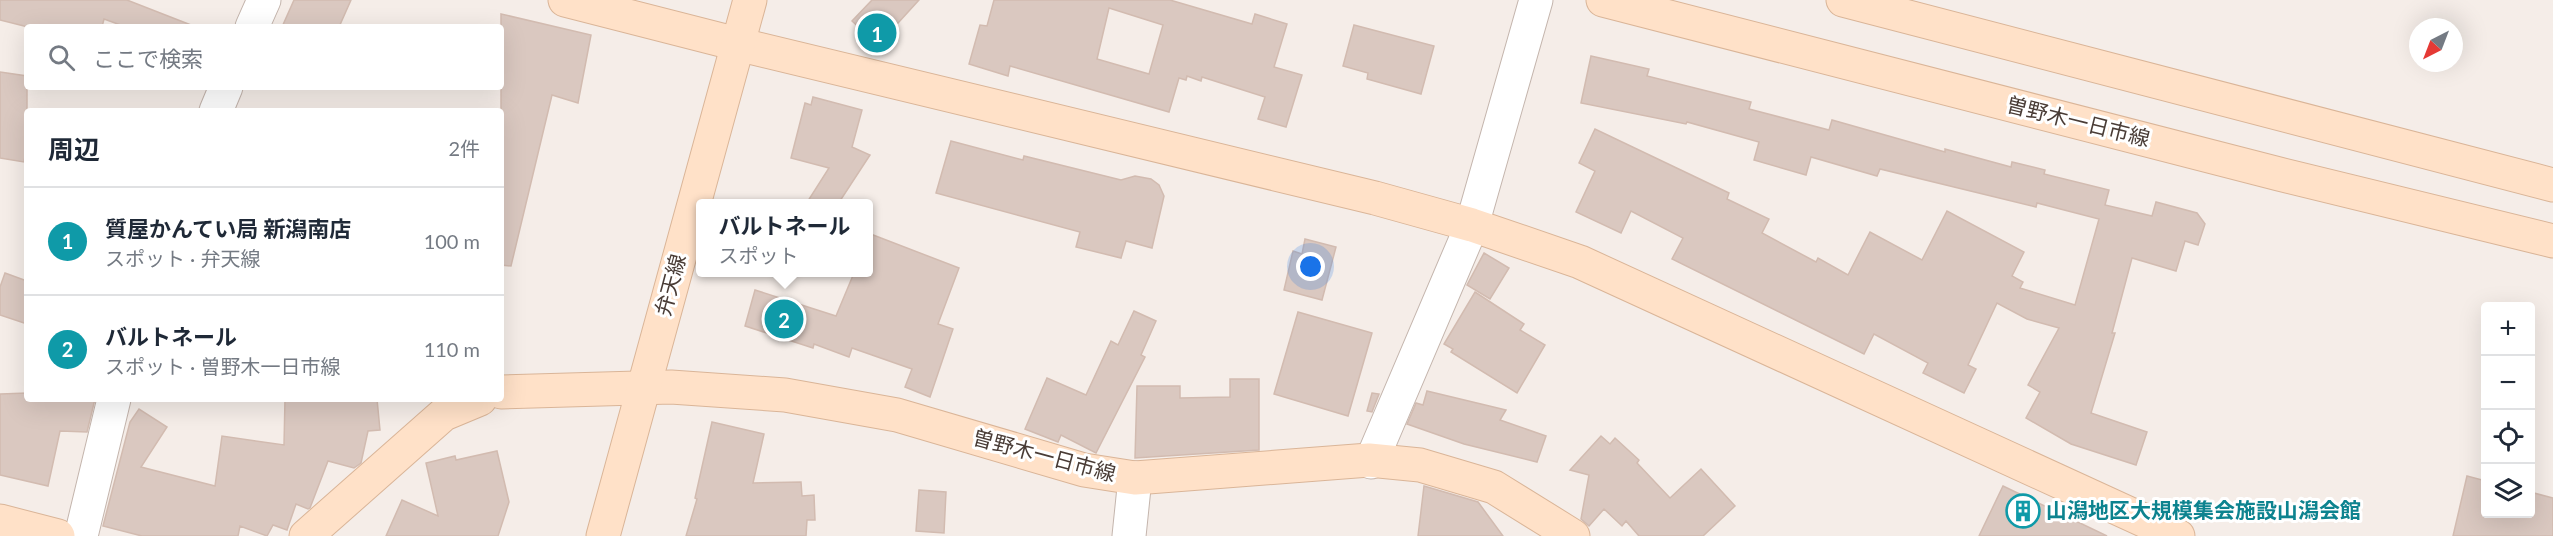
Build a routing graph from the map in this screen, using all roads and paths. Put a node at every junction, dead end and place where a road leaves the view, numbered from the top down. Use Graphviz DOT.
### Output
graph roads {
  1 [pos="264,0"];
  2 [pos="564,0"];
  3 [pos="750,0"];
  4 [pos="1536,0"];
  5 [pos="1603,0"];
  6 [pos="1843,0"];
  7 [pos="253,24"];
  8 [pos="737,44"];
  9 [pos="225,90"];
  10 [pos="217,108"];
  11 [pos="2553,185"];
  12 [pos="1473,225"];
  13 [pos="2553,241"];
  14 [pos="643,389"];
  15 [pos="504,392"];
  16 [pos="113,402"];
  17 [pos="473,402"];
  18 [pos="1371,462"];
  19 [pos="1135,478"];
  20 [pos="0,521"];
  21 [pos="57,536"];
  22 [pos="81,536"];
  23 [pos="306,536"];
  24 [pos="603,536"];
  25 [pos="1129,536"];
  26 [pos="1573,536"];
  27 [pos="2178,536"];
  1 -- 7 [label="street"];
  2 -- 8 [label="main road"];
  3 -- 8 [label="main road, 弁天線"];
  4 -- 12 [label="street"];
  5 -- 13 [label="main road, 曽野木一日市線"];
  6 -- 11 [label="main road"];
  8 -- 12 [label="main road"];
  8 -- 14 [label="main road, 弁天線"];
  9 -- 10 [label="street"];
  12 -- 18 [label="street"];
  12 -- 27 [label="main road"];
  14 -- 15 [label="main road, 曽野木一日市線"];
  14 -- 19 [label="main road, 曽野木一日市線"];
  14 -- 24 [label="main road, 弁天線"];
  16 -- 22 [label="street"];
  17 -- 23 [label="main road"];
  18 -- 19 [label="main road, 曽野木一日市線"];
  18 -- 26 [label="main road, 曽野木一日市線"];
  19 -- 25 [label="street"];
  20 -- 21 [label="main road"];
}
